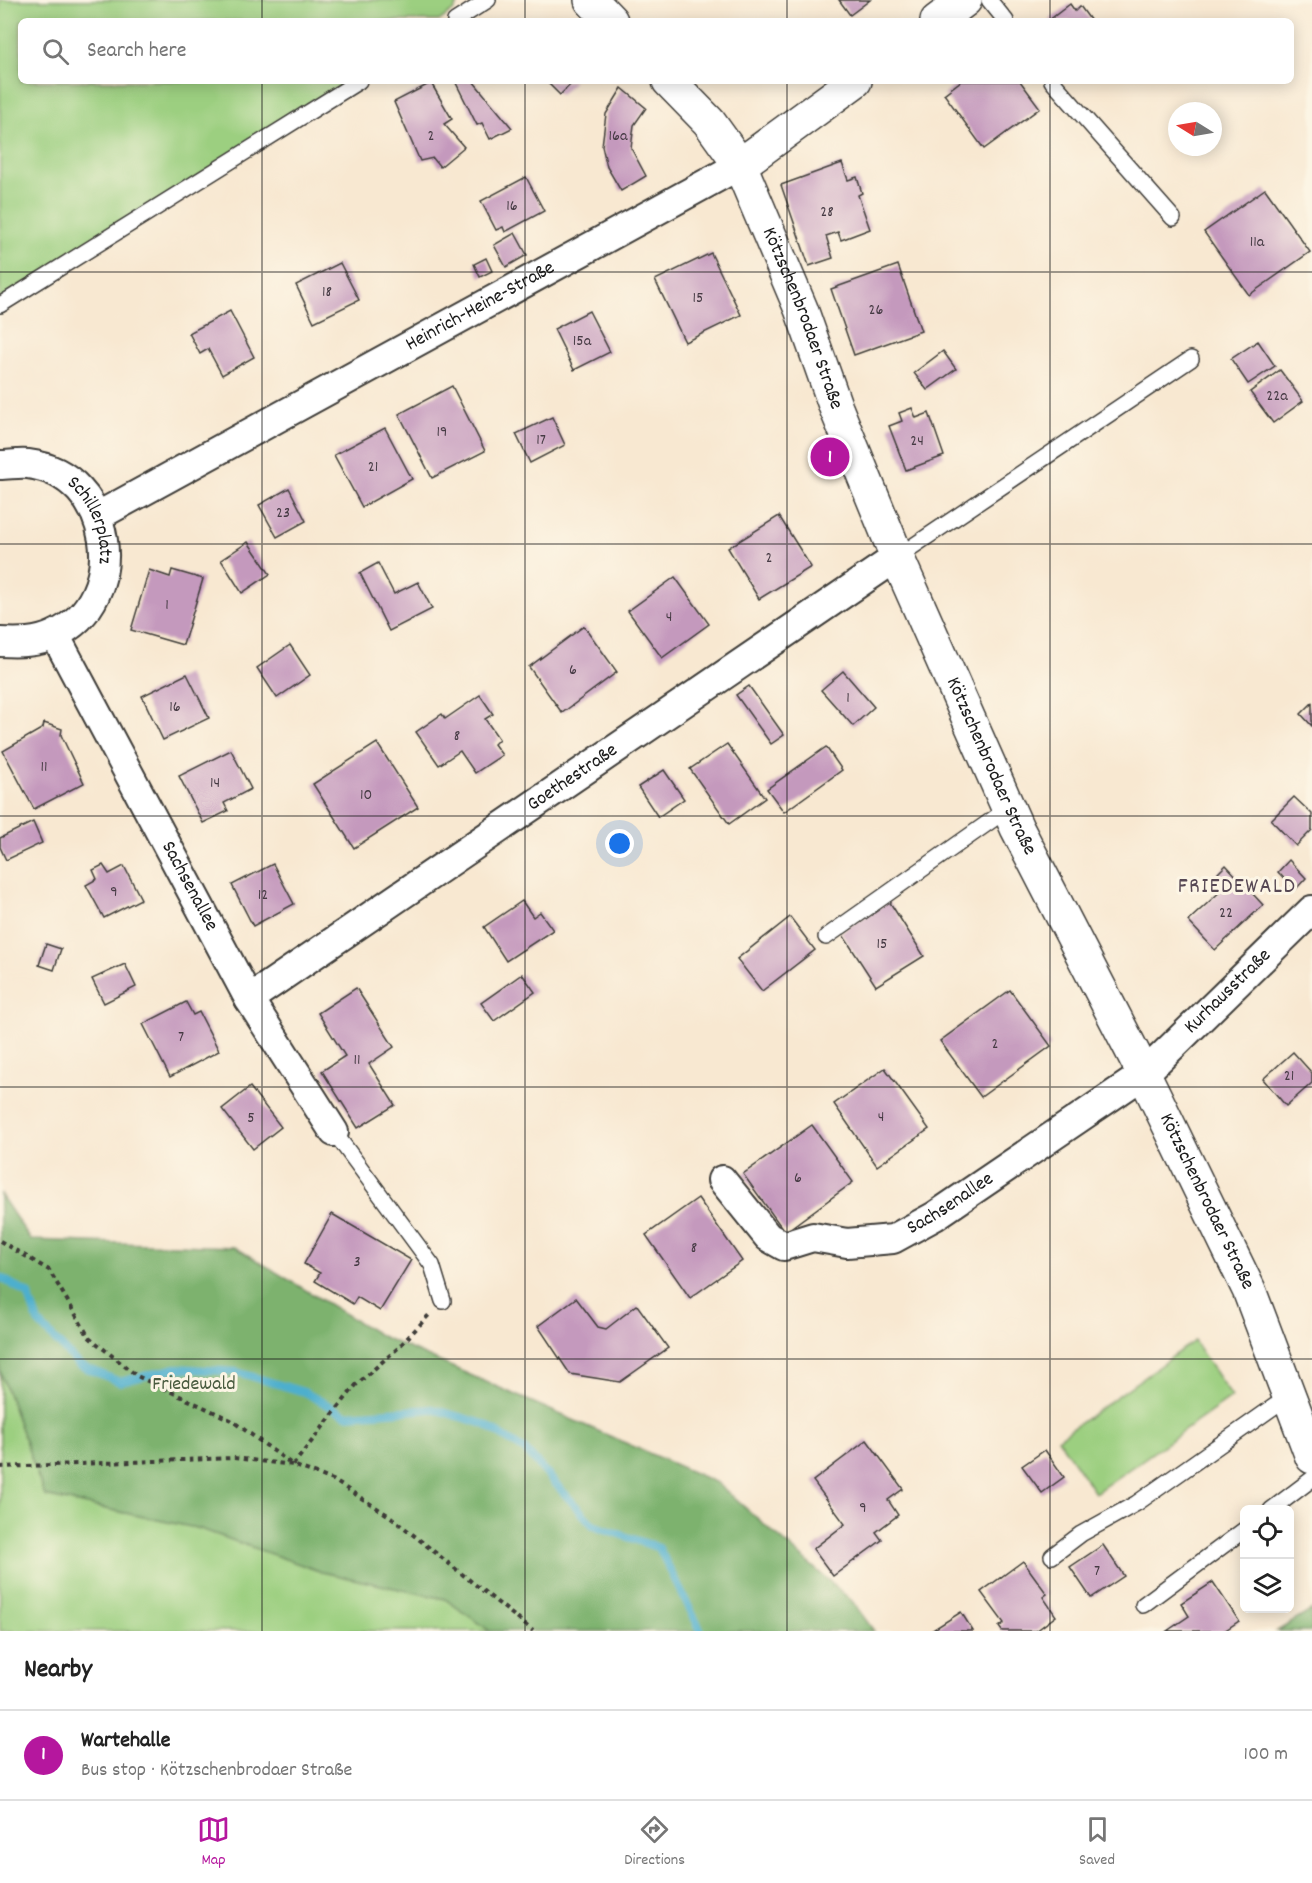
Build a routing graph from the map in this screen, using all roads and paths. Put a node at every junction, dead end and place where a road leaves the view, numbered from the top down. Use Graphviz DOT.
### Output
graph roads {
  1 [pos="488,0"];
  2 [pos="591,0"];
  3 [pos="965,0"];
  4 [pos="989,0"];
  5 [pos="460,18"];
  6 [pos="608,18"];
  7 [pos="941,18"];
  8 [pos="1004,18"];
  9 [pos="354,84"];
  10 [pos="672,84"];
  11 [pos="851,84"];
  12 [pos="1055,84"];
  13 [pos="740,165"];
  14 [pos="1173,218"];
  15 [pos="0,305"];
  16 [pos="1191,359"];
  17 [pos="0,465"];
  18 [pos="98,516"];
  19 [pos="897,557"];
  20 [pos="55,635"];
  21 [pos="0,642"];
  22 [pos="1009,808"];
  23 [pos="1312,910"];
  24 [pos="826,937"];
  25 [pos="249,999"];
  26 [pos="1144,1074"];
  27 [pos="334,1132"];
  28 [pos="722,1180"];
  29 [pos="0,1241"];
  30 [pos="443,1301"];
  31 [pos="1289,1396"];
  32 [pos="1312,1457"];
  33 [pos="293,1465"];
  34 [pos="0,1467"];
  35 [pos="1312,1479"];
  36 [pos="1276,1505"];
  37 [pos="1240,1534"];
  38 [pos="1052,1556"];
  39 [pos="1143,1605"];
  40 [pos="533,1631"];
  1 -- 5 [label="lane"];
  2 -- 6 [label="street"];
  3 -- 7 [label="street"];
  4 -- 8 [label="lane"];
  9 -- 15 [label="lane"];
  10 -- 13 [label="street, Kötzschenbrodaer Straße"];
  11 -- 13 [label="street, Heinrich-Heine-Straße"];
  12 -- 14 [label="lane"];
  13 -- 18 [label="street, Heinrich-Heine-Straße"];
  13 -- 19 [label="street, Kötzschenbrodaer Straße"];
  16 -- 19 [label="lane"];
  17 -- 18 [label="street, Schillerplatz"];
  18 -- 20 [label="street, Schillerplatz"];
  19 -- 22 [label="street, Kötzschenbrodaer Straße"];
  19 -- 25 [label="street, Goethestraße"];
  20 -- 21 [label="street, Schillerplatz"];
  20 -- 25 [label="street, Sachsenallee"];
  22 -- 24 [label="lane"];
  22 -- 26 [label="street, Kötzschenbrodaer Straße"];
  23 -- 26 [label="street, Kurhausstraße"];
  25 -- 27 [label="street, Sachsenallee"];
  26 -- 28 [label="street, Sachsenallee"];
  26 -- 31 [label="street, Kötzschenbrodaer Straße"];
  27 -- 30 [label="lane"];
  29 -- 33 [label="path"];
  30 -- 33 [label="path"];
  31 -- 32 [label="street, Kötzschenbrodaer Straße"];
  31 -- 38 [label="lane"];
  33 -- 34 [label="path"];
  33 -- 40 [label="path"];
  35 -- 36 [label="lane"];
  37 -- 39 [label="lane"];
}
